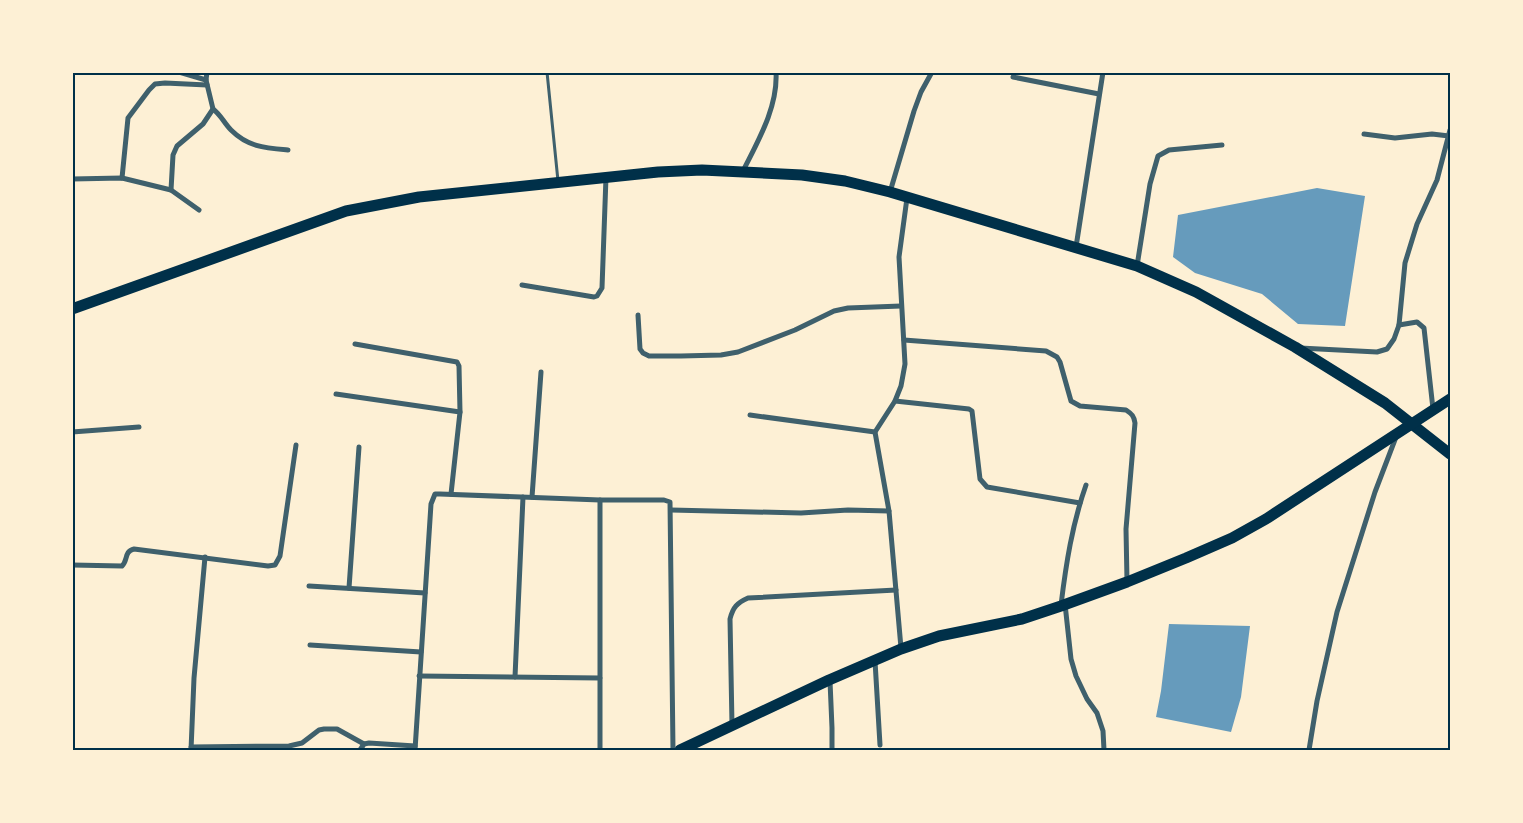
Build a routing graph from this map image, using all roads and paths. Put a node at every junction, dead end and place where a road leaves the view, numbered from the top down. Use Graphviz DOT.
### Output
graph roads {
  1 [pos="179,72"];
  2 [pos="207,72"];
  3 [pos="547,72"];
  4 [pos="776,72"];
  5 [pos="932,72"];
  6 [pos="1103,72"];
  7 [pos="1013,77"];
  8 [pos="207,82"];
  9 [pos="1099,94"];
  10 [pos="213,109"];
  11 [pos="1450,133"];
  12 [pos="1364,134"];
  13 [pos="1222,145"];
  14 [pos="288,150"];
  15 [pos="742,171"];
  16 [pos="606,176"];
  17 [pos="122,178"];
  18 [pos="72,179"];
  19 [pos="558,181"];
  20 [pos="171,190"];
  21 [pos="890,192"];
  22 [pos="907,198"];
  23 [pos="200,210"];
  24 [pos="1076,247"];
  25 [pos="1137,266"];
  26 [pos="522,285"];
  27 [pos="901,306"];
  28 [pos="72,309"];
  29 [pos="638,315"];
  30 [pos="1399,325"];
  31 [pos="904,340"];
  32 [pos="355,344"];
  33 [pos="1295,347"];
  34 [pos="541,372"];
  35 [pos="336,394"];
  36 [pos="1450,399"];
  37 [pos="895,401"];
  38 [pos="1433,410"];
  39 [pos="460,412"];
  40 [pos="750,415"];
  41 [pos="139,427"];
  42 [pos="72,432"];
  43 [pos="875,432"];
  44 [pos="1397,434"];
  45 [pos="296,445"];
  46 [pos="359,447"];
  47 [pos="1450,454"];
  48 [pos="1086,485"];
  49 [pos="451,494"];
  50 [pos="523,497"];
  51 [pos="532,497"];
  52 [pos="600,500"];
  53 [pos="1080,503"];
  54 [pos="671,510"];
  55 [pos="889,511"];
  56 [pos="205,557"];
  57 [pos="72,565"];
  58 [pos="1127,582"];
  59 [pos="309,586"];
  60 [pos="349,588"];
  61 [pos="896,590"];
  62 [pos="425,593"];
  63 [pos="1063,605"];
  64 [pos="310,645"];
  65 [pos="901,649"];
  66 [pos="421,652"];
  67 [pos="875,660"];
  68 [pos="419,676"];
  69 [pos="515,677"];
  70 [pos="600,678"];
  71 [pos="830,680"];
  72 [pos="732,725"];
  73 [pos="364,744"];
  74 [pos="880,745"];
  75 [pos="415,748"];
  76 [pos="191,749"];
  77 [pos="360,750"];
  78 [pos="600,750"];
  79 [pos="679,750"];
  80 [pos="832,750"];
  81 [pos="1104,750"];
  82 [pos="1309,750"];
  1 -- 8 [label="street"];
  2 -- 8 [label="street"];
  3 -- 19 [label="lane"];
  4 -- 15 [label="street"];
  5 -- 21 [label="street"];
  6 -- 9 [label="street"];
  7 -- 9 [label="street"];
  8 -- 10 [label="street"];
  8 -- 17 [label="street"];
  9 -- 24 [label="street"];
  10 -- 14 [label="street"];
  10 -- 20 [label="street"];
  11 -- 12 [label="street"];
  11 -- 30 [label="street"];
  13 -- 25 [label="street"];
  15 -- 16 [label="highway"];
  15 -- 21 [label="highway"];
  16 -- 19 [label="highway"];
  16 -- 26 [label="street"];
  17 -- 18 [label="street"];
  17 -- 20 [label="street"];
  19 -- 28 [label="highway"];
  20 -- 23 [label="street"];
  21 -- 22 [label="highway"];
  22 -- 24 [label="highway"];
  22 -- 27 [label="street"];
  24 -- 25 [label="highway"];
  25 -- 33 [label="highway"];
  27 -- 29 [label="street"];
  27 -- 31 [label="street"];
  30 -- 33 [label="street"];
  30 -- 38 [label="street"];
  31 -- 37 [label="street"];
  31 -- 58 [label="street"];
  32 -- 39 [label="street"];
  33 -- 47 [label="highway"];
  34 -- 51 [label="street"];
  35 -- 39 [label="street"];
  36 -- 38 [label="highway"];
  37 -- 43 [label="street"];
  37 -- 53 [label="street"];
  38 -- 44 [label="highway"];
  39 -- 49 [label="street"];
  40 -- 43 [label="street"];
  41 -- 42 [label="street"];
  43 -- 55 [label="street"];
  44 -- 58 [label="highway"];
  44 -- 82 [label="street"];
  45 -- 56 [label="street"];
  46 -- 60 [label="street"];
  48 -- 53 [label="street"];
  49 -- 50 [label="street"];
  49 -- 62 [label="street"];
  50 -- 51 [label="street"];
  50 -- 69 [label="street"];
  51 -- 52 [label="street"];
  52 -- 54 [label="street"];
  52 -- 70 [label="street"];
  53 -- 63 [label="street"];
  54 -- 55 [label="street"];
  54 -- 79 [label="street"];
  55 -- 61 [label="street"];
  56 -- 57 [label="street"];
  56 -- 76 [label="street"];
  58 -- 63 [label="highway"];
  59 -- 60 [label="street"];
  60 -- 62 [label="street"];
  61 -- 65 [label="street"];
  61 -- 72 [label="street"];
  62 -- 66 [label="street"];
  63 -- 65 [label="highway"];
  63 -- 81 [label="street"];
  64 -- 66 [label="street"];
  65 -- 67 [label="highway"];
  66 -- 68 [label="street"];
  67 -- 71 [label="highway"];
  67 -- 74 [label="street"];
  68 -- 69 [label="street"];
  68 -- 75 [label="street"];
  69 -- 70 [label="street"];
  70 -- 78 [label="street"];
  71 -- 72 [label="highway"];
  71 -- 80 [label="street"];
  72 -- 79 [label="highway"];
  73 -- 75 [label="street"];
  73 -- 76 [label="street"];
  73 -- 77 [label="street"];
}
